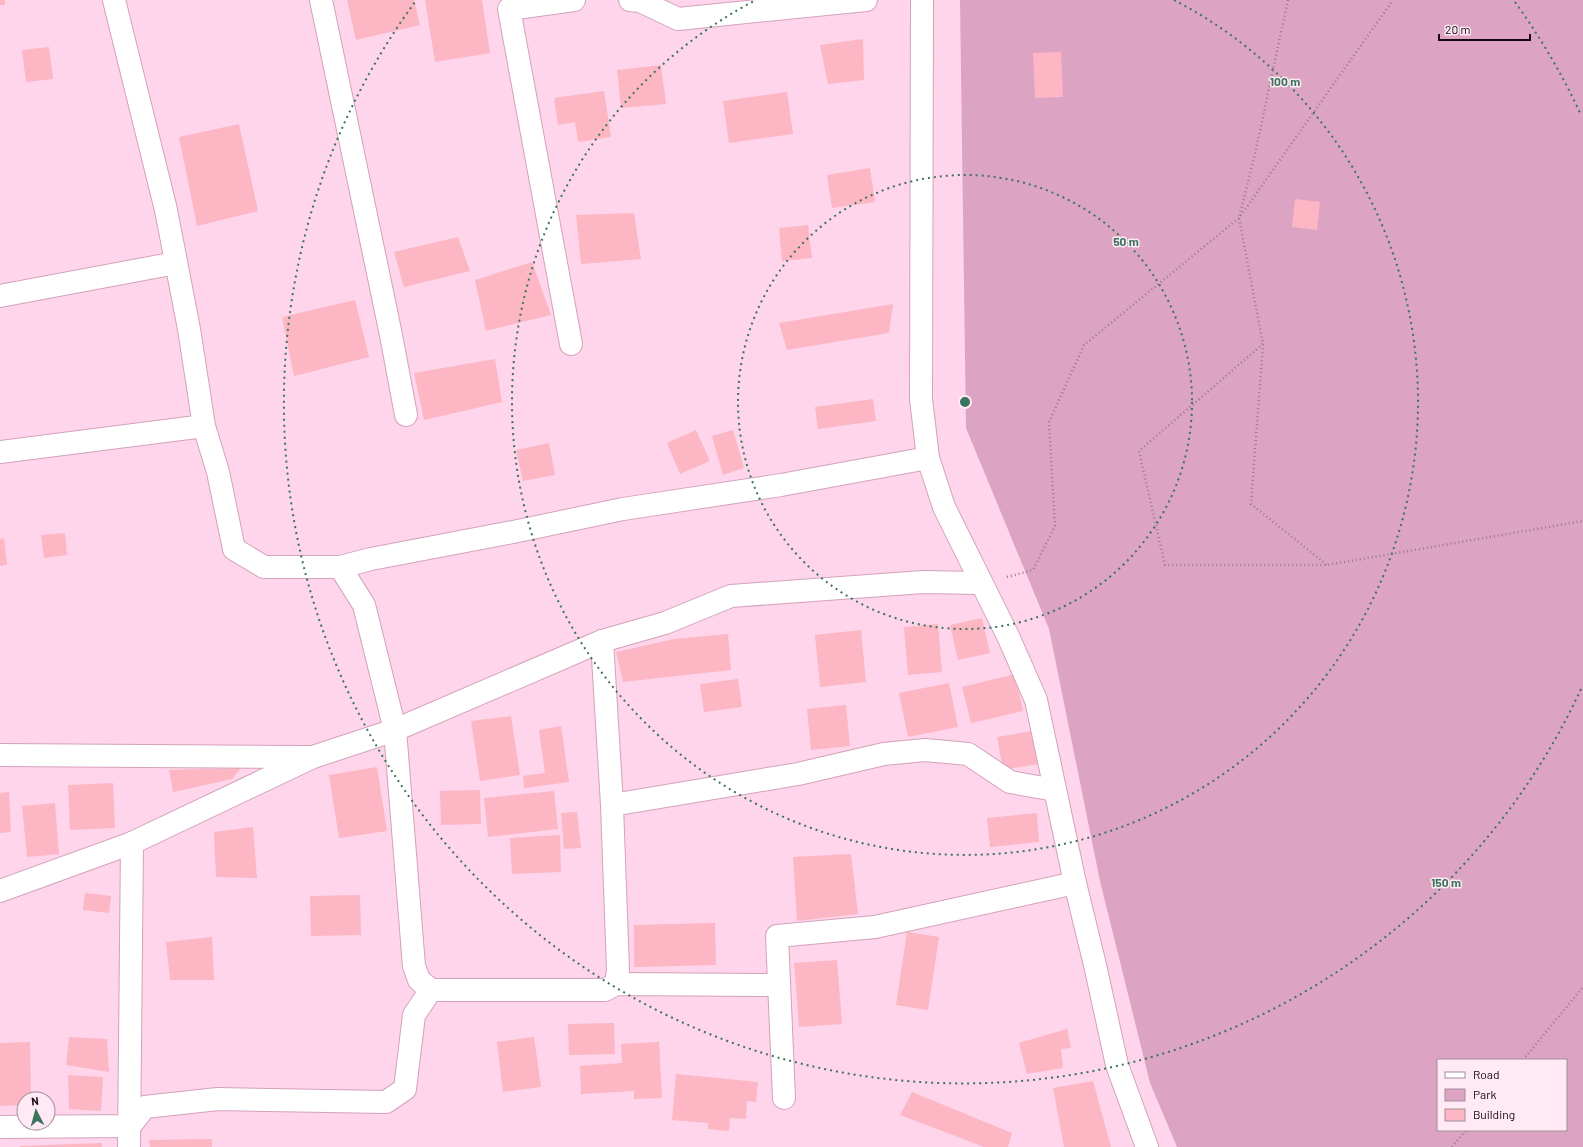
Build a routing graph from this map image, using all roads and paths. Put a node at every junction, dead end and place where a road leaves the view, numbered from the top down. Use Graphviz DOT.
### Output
graph roads {
  1 [pos="114,0"];
  2 [pos="321,0"];
  3 [pos="574,0"];
  4 [pos="630,0"];
  5 [pos="866,0"];
  6 [pos="922,0"];
  7 [pos="1288,0"];
  8 [pos="1393,0"];
  9 [pos="508,5"];
  10 [pos="1239,218"];
  11 [pos="176,263"];
  12 [pos="0,296"];
  13 [pos="571,344"];
  14 [pos="1263,344"];
  15 [pos="406,416"];
  16 [pos="204,426"];
  17 [pos="0,452"];
  18 [pos="928,458"];
  19 [pos="1583,521"];
  20 [pos="1327,565"];
  21 [pos="340,567"];
  22 [pos="981,583"];
  23 [pos="602,641"];
  24 [pos="395,730"];
  25 [pos="0,755"];
  26 [pos="313,757"];
  27 [pos="1055,790"];
  28 [pos="612,804"];
  29 [pos="132,843"];
  30 [pos="1075,883"];
  31 [pos="0,891"];
  32 [pos="616,984"];
  33 [pos="779,985"];
  34 [pos="1583,987"];
  35 [pos="431,990"];
  36 [pos="1524,1059"];
  37 [pos="784,1098"];
  38 [pos="0,1127"];
  39 [pos="1465,1131"];
  40 [pos="130,1136"];
  41 [pos="1147,1147"];
  42 [pos="1452,1147"];
  1 -- 11 [label="street"];
  2 -- 15 [label="street"];
  3 -- 9 [label="street"];
  4 -- 5 [label="street"];
  6 -- 18 [label="street"];
  7 -- 10 [label="path"];
  8 -- 10 [label="path"];
  9 -- 13 [label="street"];
  10 -- 14 [label="path"];
  10 -- 22 [label="path"];
  11 -- 12 [label="street"];
  11 -- 16 [label="street"];
  14 -- 20 [label="path"];
  14 -- 20 [label="path"];
  16 -- 17 [label="street"];
  16 -- 21 [label="street"];
  18 -- 21 [label="street"];
  18 -- 22 [label="street"];
  19 -- 20 [label="path"];
  21 -- 24 [label="street"];
  22 -- 23 [label="street"];
  22 -- 27 [label="street"];
  23 -- 24 [label="street"];
  23 -- 28 [label="street"];
  24 -- 26 [label="street"];
  24 -- 35 [label="street"];
  25 -- 26 [label="street"];
  26 -- 29 [label="street"];
  27 -- 28 [label="street"];
  27 -- 30 [label="street"];
  28 -- 32 [label="street"];
  29 -- 31 [label="street"];
  29 -- 40 [label="street"];
  30 -- 33 [label="street"];
  30 -- 41 [label="street"];
  32 -- 33 [label="street"];
  32 -- 35 [label="street"];
  33 -- 37 [label="street"];
  34 -- 36 [label="path"];
  35 -- 40 [label="street"];
  38 -- 40 [label="street"];
  39 -- 42 [label="path"];
}
